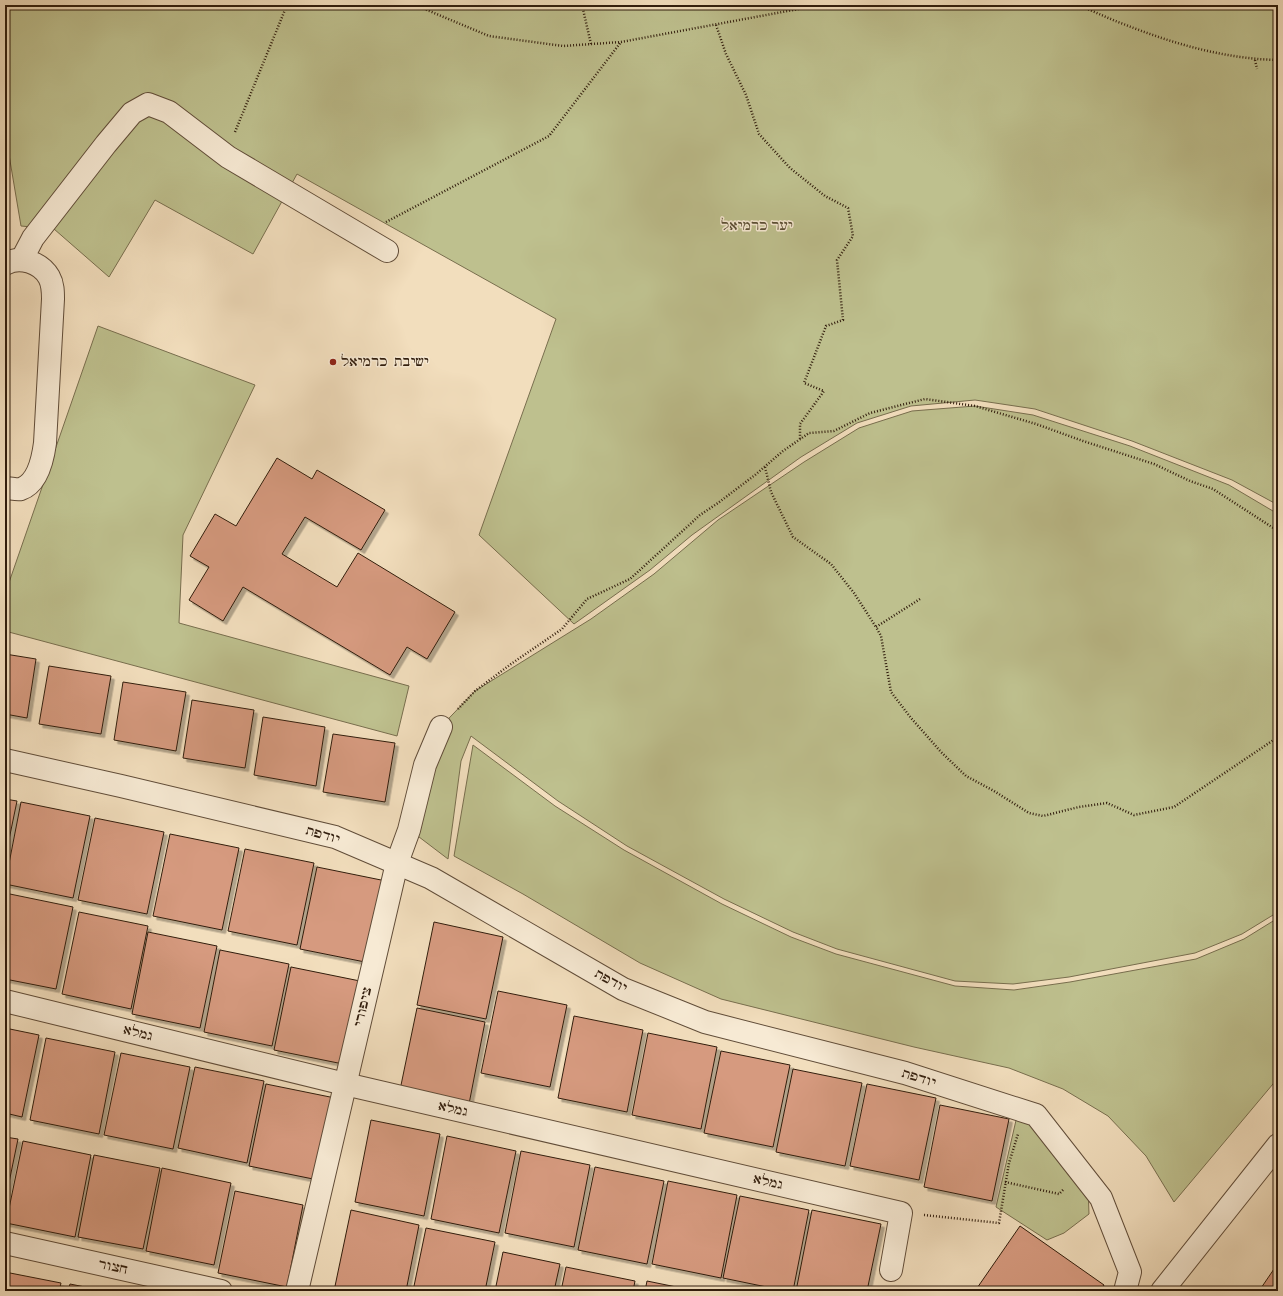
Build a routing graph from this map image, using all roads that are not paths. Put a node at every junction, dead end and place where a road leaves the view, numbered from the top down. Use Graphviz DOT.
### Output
graph roads {
  1 [pos="387,251"];
  2 [pos="14,262"];
  3 [pos="5,488"];
  4 [pos="441,727"];
  5 [pos="5,760"];
  6 [pos="397,863"];
  7 [pos="5,1001"];
  8 [pos="345,1084"];
  9 [pos="1278,1145"];
  10 [pos="5,1244"];
  11 [pos="891,1270"];
  12 [pos="222,1291"];
  13 [pos="297,1291"];
  14 [pos="1125,1291"];
  15 [pos="1162,1291"];
  1 -- 2 [label="street"];
  2 -- 3 [label="street"];
  4 -- 6 [label="street, ציפורי"];
  5 -- 6 [label="street, יודפת"];
  6 -- 8 [label="street, ציפורי"];
  6 -- 14 [label="street, יודפת"];
  7 -- 8 [label="street, גמלא"];
  8 -- 11 [label="street, גמלא"];
  8 -- 13 [label="street, ציפורי"];
  9 -- 15 [label="street"];
  10 -- 12 [label="street, חצור"];
}
